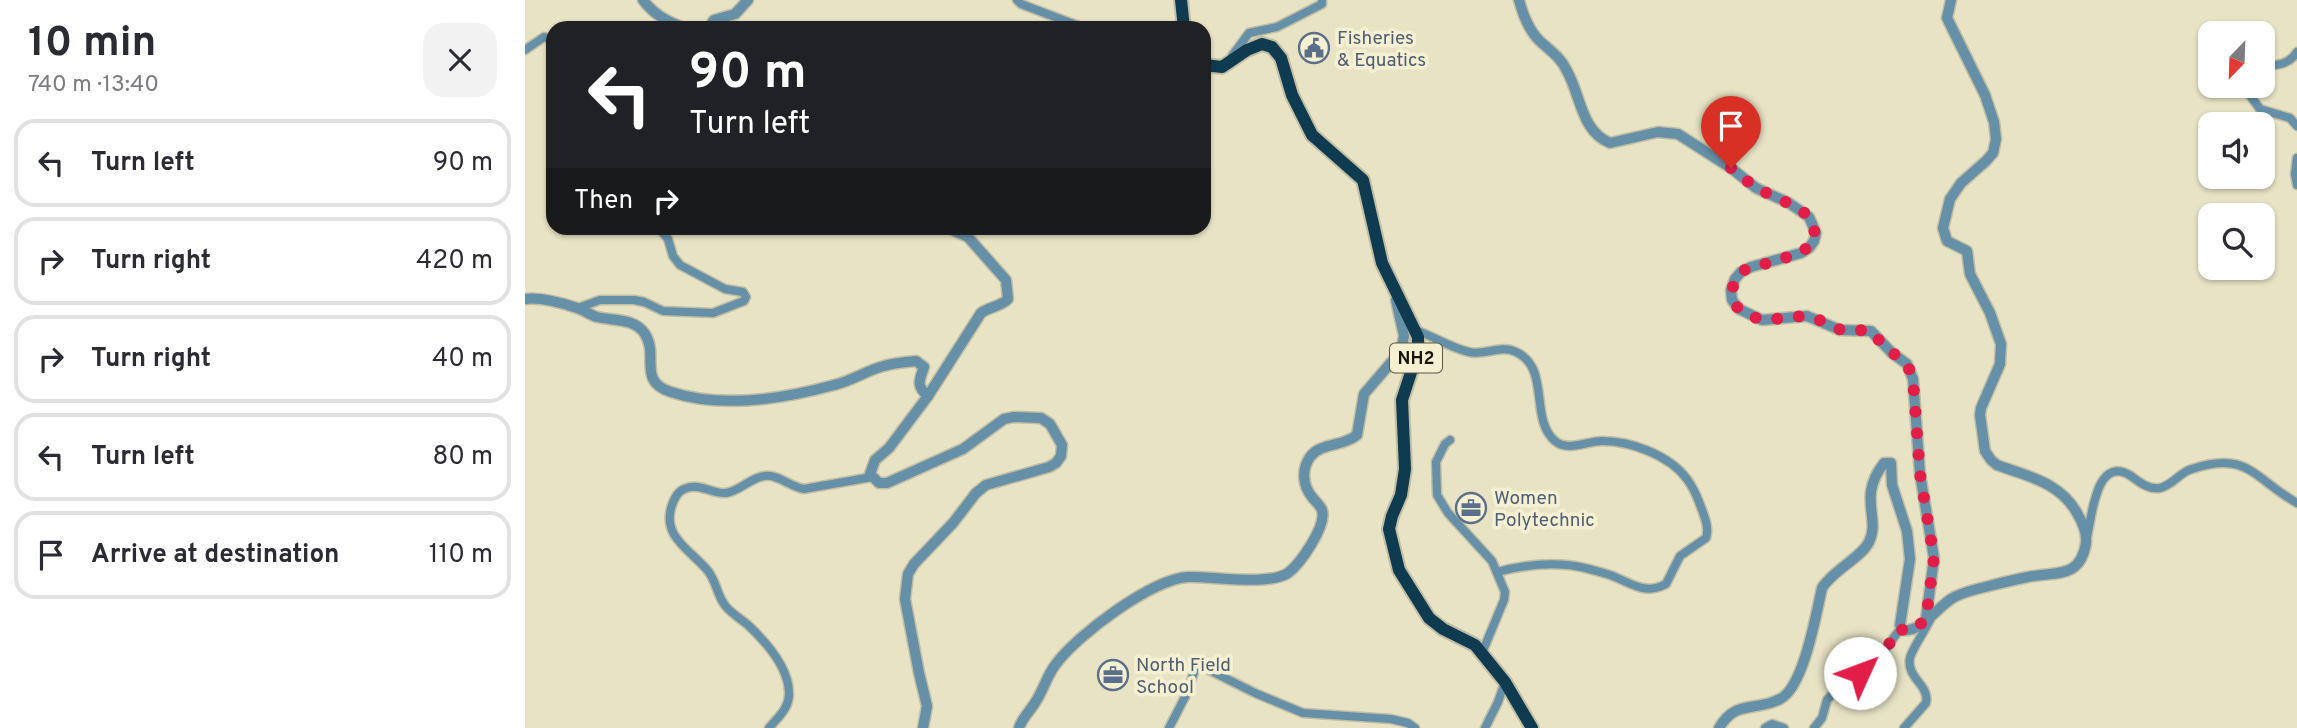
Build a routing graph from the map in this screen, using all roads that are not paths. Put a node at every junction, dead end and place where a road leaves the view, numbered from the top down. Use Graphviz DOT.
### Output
graph roads {
  1 [pos="643,0"];
  2 [pos="748,0"];
  3 [pos="1017,0"];
  4 [pos="1181,0"];
  5 [pos="1311,0"];
  6 [pos="1519,0"];
  7 [pos="1951,0"];
  8 [pos="1322,2"];
  9 [pos="666,21"];
  10 [pos="714,21"];
  11 [pos="1066,21"];
  12 [pos="1183,21"];
  13 [pos="546,38"];
  14 [pos="525,50"];
  15 [pos="2297,52"];
  16 [pos="2275,65"];
  17 [pos="1211,66"];
  18 [pos="1222,67"];
  19 [pos="2252,98"];
  20 [pos="2297,127"];
  21 [pos="2297,158"];
  22 [pos="2297,185"];
  23 [pos="665,235"];
  24 [pos="964,235"];
  25 [pos="1394,291"];
  26 [pos="525,299"];
  27 [pos="578,308"];
  28 [pos="1415,330"];
  29 [pos="928,396"];
  30 [pos="1450,440"];
  31 [pos="872,477"];
  32 [pos="2297,503"];
  33 [pos="2086,542"];
  34 [pos="1497,572"];
  35 [pos="1930,615"];
  36 [pos="1901,628"];
  37 [pos="1482,653"];
  38 [pos="1505,682"];
  39 [pos="1390,723"];
  40 [pos="769,728"];
  41 [pos="923,728"];
  42 [pos="1019,728"];
  43 [pos="1169,728"];
  44 [pos="1415,728"];
  45 [pos="1485,728"];
  46 [pos="1532,728"];
  47 [pos="1719,728"];
  48 [pos="1765,728"];
  49 [pos="1784,728"];
  50 [pos="1814,728"];
  51 [pos="1904,728"];
  1 -- 9 [label="street"];
  2 -- 10 [label="street"];
  3 -- 11 [label="street"];
  4 -- 12 [label="highway"];
  5 -- 8 [label="street"];
  6 -- 35 [label="street"];
  7 -- 33 [label="street"];
  8 -- 18 [label="street"];
  13 -- 14 [label="street"];
  15 -- 16 [label="street"];
  17 -- 18 [label="highway"];
  18 -- 25 [label="highway, NH2"];
  19 -- 20 [label="street"];
  21 -- 22 [label="street"];
  23 -- 27 [label="street"];
  24 -- 29 [label="street"];
  25 -- 28 [label="highway, NH2"];
  25 -- 42 [label="street"];
  26 -- 27 [label="street"];
  27 -- 29 [label="street"];
  28 -- 34 [label="street"];
  28 -- 37 [label="highway, NH2"];
  29 -- 31 [label="street"];
  30 -- 34 [label="street"];
  31 -- 40 [label="street"];
  31 -- 41 [label="street"];
  32 -- 33 [label="street"];
  33 -- 35 [label="street"];
  34 -- 37 [label="street"];
  35 -- 36 [label="street"];
  35 -- 51 [label="street"];
  36 -- 47 [label="street"];
  36 -- 50 [label="street"];
  37 -- 38 [label="highway, NH2"];
  38 -- 45 [label="street"];
  38 -- 46 [label="highway, NH2"];
  39 -- 43 [label="street"];
  39 -- 44 [label="street"];
  48 -- 49 [label="street"];
}
